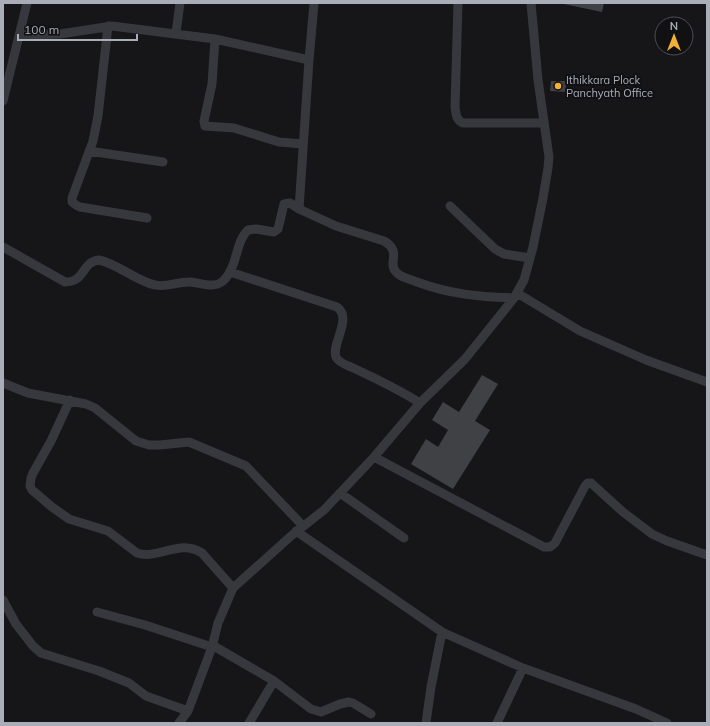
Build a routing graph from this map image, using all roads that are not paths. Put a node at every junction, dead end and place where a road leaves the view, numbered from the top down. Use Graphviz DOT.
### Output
graph roads {
  1 [pos="27,3"];
  2 [pos="180,3"];
  3 [pos="314,3"];
  4 [pos="458,3"];
  5 [pos="531,3"];
  6 [pos="108,26"];
  7 [pos="176,33"];
  8 [pos="19,35"];
  9 [pos="215,39"];
  10 [pos="309,60"];
  11 [pos="3,100"];
  12 [pos="544,123"];
  13 [pos="303,144"];
  14 [pos="89,151"];
  15 [pos="163,162"];
  16 [pos="450,206"];
  17 [pos="299,209"];
  18 [pos="147,218"];
  19 [pos="3,247"];
  20 [pos="530,258"];
  21 [pos="230,272"];
  22 [pos="516,295"];
  23 [pos="707,382"];
  24 [pos="3,383"];
  25 [pos="70,400"];
  26 [pos="420,403"];
  27 [pos="374,456"];
  28 [pos="340,493"];
  29 [pos="300,529"];
  30 [pos="404,538"];
  31 [pos="707,555"];
  32 [pos="233,588"];
  33 [pos="3,600"];
  34 [pos="96,612"];
  35 [pos="442,632"];
  36 [pos="212,646"];
  37 [pos="523,668"];
  38 [pos="274,682"];
  39 [pos="188,711"];
  40 [pos="371,714"];
  41 [pos="179,723"];
  42 [pos="249,723"];
  43 [pos="426,723"];
  44 [pos="497,723"];
  45 [pos="667,723"];
  1 -- 8 [label="street"];
  2 -- 7 [label="street"];
  3 -- 10 [label="street"];
  4 -- 12 [label="street"];
  5 -- 12 [label="street"];
  6 -- 7 [label="street"];
  6 -- 8 [label="street"];
  6 -- 14 [label="street"];
  7 -- 9 [label="street"];
  8 -- 11 [label="street"];
  9 -- 10 [label="street"];
  9 -- 13 [label="street"];
  10 -- 13 [label="street"];
  12 -- 20 [label="street"];
  13 -- 17 [label="street"];
  14 -- 15 [label="street"];
  14 -- 18 [label="street"];
  16 -- 20 [label="street"];
  17 -- 21 [label="street"];
  17 -- 22 [label="street"];
  19 -- 21 [label="street"];
  20 -- 22 [label="street"];
  21 -- 26 [label="street"];
  22 -- 23 [label="street"];
  22 -- 26 [label="street"];
  24 -- 25 [label="street"];
  25 -- 29 [label="street"];
  25 -- 32 [label="street"];
  26 -- 27 [label="street"];
  27 -- 28 [label="street"];
  27 -- 31 [label="street"];
  28 -- 29 [label="street"];
  28 -- 30 [label="street"];
  29 -- 32 [label="street"];
  29 -- 35 [label="street"];
  32 -- 36 [label="street"];
  33 -- 39 [label="street"];
  34 -- 36 [label="street"];
  35 -- 37 [label="street"];
  35 -- 43 [label="street"];
  36 -- 38 [label="street"];
  36 -- 39 [label="street"];
  37 -- 44 [label="street"];
  37 -- 45 [label="street"];
  38 -- 40 [label="street"];
  38 -- 42 [label="street"];
  39 -- 41 [label="street"];
}
